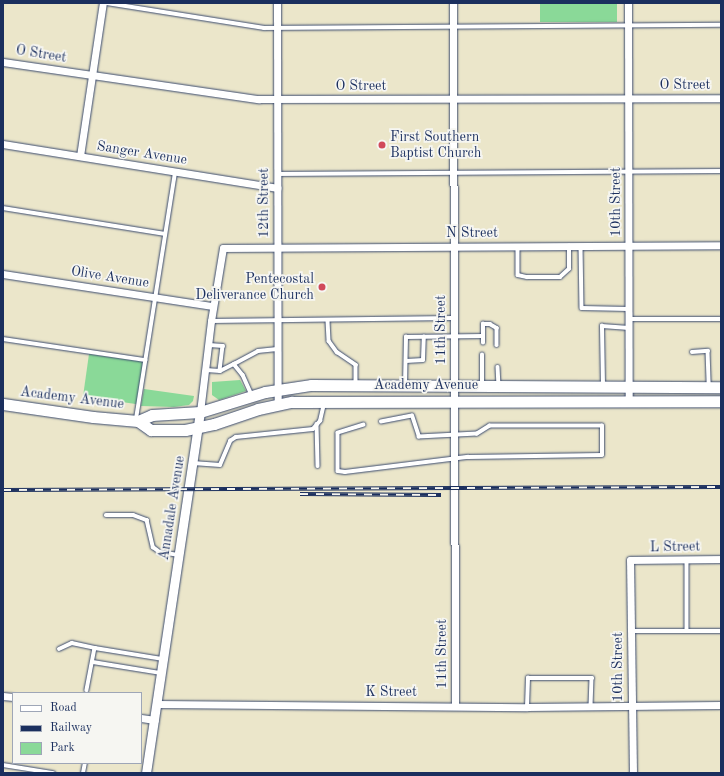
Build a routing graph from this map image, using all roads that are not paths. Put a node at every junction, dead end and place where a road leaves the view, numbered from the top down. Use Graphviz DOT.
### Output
graph roads {
  1 [pos="103,3"];
  2 [pos="107,3"];
  3 [pos="277,3"];
  4 [pos="452,3"];
  5 [pos="628,3"];
  6 [pos="453,25"];
  7 [pos="628,25"];
  8 [pos="721,25"];
  9 [pos="276,28"];
  10 [pos="3,62"];
  11 [pos="92,76"];
  12 [pos="629,98"];
  13 [pos="721,98"];
  14 [pos="277,99"];
  15 [pos="453,100"];
  16 [pos="3,144"];
  17 [pos="80,156"];
  18 [pos="176,171"];
  19 [pos="721,171"];
  20 [pos="453,172"];
  21 [pos="629,172"];
  22 [pos="277,174"];
  23 [pos="277,188"];
  24 [pos="3,208"];
  25 [pos="165,234"];
  26 [pos="629,245"];
  27 [pos="721,245"];
  28 [pos="453,246"];
  29 [pos="518,246"];
  30 [pos="569,246"];
  31 [pos="581,246"];
  32 [pos="278,247"];
  33 [pos="223,248"];
  34 [pos="3,274"];
  35 [pos="155,297"];
  36 [pos="213,306"];
  37 [pos="630,309"];
  38 [pos="454,318"];
  39 [pos="630,319"];
  40 [pos="721,319"];
  41 [pos="277,320"];
  42 [pos="211,321"];
  43 [pos="328,321"];
  44 [pos="630,328"];
  45 [pos="483,336"];
  46 [pos="424,337"];
  47 [pos="454,337"];
  48 [pos="3,339"];
  49 [pos="483,343"];
  50 [pos="209,345"];
  51 [pos="497,345"];
  52 [pos="277,350"];
  53 [pos="692,352"];
  54 [pos="482,355"];
  55 [pos="145,360"];
  56 [pos="406,361"];
  57 [pos="234,364"];
  58 [pos="498,367"];
  59 [pos="206,370"];
  60 [pos="220,371"];
  61 [pos="356,386"];
  62 [pos="375,386"];
  63 [pos="405,386"];
  64 [pos="454,386"];
  65 [pos="482,386"];
  66 [pos="499,386"];
  67 [pos="603,386"];
  68 [pos="629,386"];
  69 [pos="709,387"];
  70 [pos="721,387"];
  71 [pos="277,389"];
  72 [pos="252,396"];
  73 [pos="324,401"];
  74 [pos="454,401"];
  75 [pos="721,401"];
  76 [pos="629,402"];
  77 [pos="3,404"];
  78 [pos="278,404"];
  79 [pos="200,412"];
  80 [pos="137,421"];
  81 [pos="382,422"];
  82 [pos="317,424"];
  83 [pos="364,425"];
  84 [pos="198,428"];
  85 [pos="454,435"];
  86 [pos="454,458"];
  87 [pos="193,463"];
  88 [pos="318,466"];
  89 [pos="106,515"];
  90 [pos="179,555"];
  91 [pos="721,559"];
  92 [pos="630,560"];
  93 [pos="687,560"];
  94 [pos="631,631"];
  95 [pos="687,631"];
  96 [pos="721,631"];
  97 [pos="95,648"];
  98 [pos="59,649"];
  99 [pos="164,659"];
  100 [pos="93,662"];
  101 [pos="162,673"];
  102 [pos="87,690"];
  103 [pos="157,704"];
  104 [pos="632,704"];
  105 [pos="455,705"];
  106 [pos="721,705"];
  107 [pos="526,707"];
  108 [pos="591,707"];
  109 [pos="142,718"];
  110 [pos="155,720"];
  111 [pos="3,766"];
  112 [pos="53,773"];
  113 [pos="146,773"];
  114 [pos="633,773"];
  1 -- 11 [label="street"];
  2 -- 9 [label="lane"];
  3 -- 9 [label="street, 12th Street"];
  4 -- 6 [label="street, 11th Street"];
  5 -- 7 [label="street, 10th Street"];
  6 -- 7 [label="lane"];
  6 -- 9 [label="lane"];
  6 -- 15 [label="street, 11th Street"];
  7 -- 8 [label="lane"];
  7 -- 12 [label="street, 10th Street"];
  9 -- 14 [label="street, 12th Street"];
  10 -- 11 [label="street, O Street"];
  11 -- 14 [label="street, O Street"];
  11 -- 17 [label="street"];
  12 -- 13 [label="street, O Street"];
  12 -- 15 [label="street, O Street"];
  12 -- 21 [label="street, 10th Street"];
  14 -- 15 [label="street, O Street"];
  14 -- 22 [label="street, 12th Street"];
  15 -- 20 [label="street, 11th Street"];
  16 -- 17 [label="street, Sanger Avenue"];
  17 -- 18 [label="street, Sanger Avenue"];
  18 -- 23 [label="street, Sanger Avenue"];
  18 -- 25 [label="lane"];
  19 -- 21 [label="lane"];
  20 -- 21 [label="lane"];
  20 -- 22 [label="lane"];
  20 -- 28 [label="street, 11th Street"];
  21 -- 26 [label="street, 10th Street"];
  22 -- 23 [label="street, 12th Street"];
  23 -- 32 [label="street, 12th Street"];
  24 -- 25 [label="lane"];
  25 -- 35 [label="lane"];
  26 -- 27 [label="street, N Street"];
  26 -- 31 [label="street, N Street"];
  26 -- 37 [label="street, 10th Street"];
  28 -- 29 [label="street, N Street"];
  28 -- 32 [label="street, N Street"];
  28 -- 38 [label="street, 11th Street"];
  29 -- 30 [label="street, N Street"];
  29 -- 30 [label="lane"];
  30 -- 31 [label="street, N Street"];
  31 -- 37 [label="lane"];
  32 -- 33 [label="street, N Street"];
  32 -- 41 [label="street, 12th Street"];
  33 -- 36 [label="street, Annadale Avenue"];
  34 -- 35 [label="street, Olive Avenue"];
  35 -- 36 [label="street, Olive Avenue"];
  35 -- 55 [label="lane"];
  36 -- 42 [label="street, Annadale Avenue"];
  37 -- 39 [label="street, 10th Street"];
  38 -- 43 [label="lane"];
  38 -- 47 [label="street, 11th Street"];
  39 -- 40 [label="lane"];
  39 -- 44 [label="street, 10th Street"];
  41 -- 42 [label="lane"];
  41 -- 43 [label="lane"];
  41 -- 52 [label="street, 12th Street"];
  42 -- 50 [label="street, Annadale Avenue"];
  43 -- 61 [label="lane"];
  44 -- 67 [label="lane"];
  44 -- 68 [label="street, 10th Street"];
  45 -- 47 [label="lane"];
  45 -- 49 [label="lane"];
  45 -- 51 [label="lane"];
  46 -- 47 [label="lane"];
  46 -- 56 [label="lane"];
  46 -- 56 [label="lane"];
  47 -- 64 [label="street, 11th Street"];
  48 -- 55 [label="lane"];
  50 -- 59 [label="street, Annadale Avenue"];
  50 -- 60 [label="lane"];
  52 -- 57 [label="lane"];
  52 -- 71 [label="street, 12th Street"];
  53 -- 69 [label="lane"];
  54 -- 65 [label="lane"];
  55 -- 80 [label="lane"];
  56 -- 63 [label="lane"];
  57 -- 60 [label="lane"];
  57 -- 72 [label="lane"];
  58 -- 66 [label="lane"];
  59 -- 60 [label="lane"];
  59 -- 79 [label="street, Annadale Avenue"];
  61 -- 62 [label="main road, Academy Avenue"];
  61 -- 71 [label="main road, Academy Avenue"];
  62 -- 63 [label="main road, Academy Avenue"];
  62 -- 73 [label="main road"];
  63 -- 64 [label="main road, Academy Avenue"];
  64 -- 65 [label="main road, Academy Avenue"];
  64 -- 74 [label="street, 11th Street"];
  65 -- 66 [label="main road, Academy Avenue"];
  66 -- 67 [label="main road, Academy Avenue"];
  67 -- 68 [label="main road, Academy Avenue"];
  68 -- 69 [label="main road, Academy Avenue"];
  68 -- 76 [label="street, 10th Street"];
  69 -- 70 [label="main road, Academy Avenue"];
  71 -- 72 [label="main road, Academy Avenue"];
  71 -- 78 [label="street, 12th Street"];
  72 -- 79 [label="main road, Academy Avenue"];
  73 -- 74 [label="main road, Academy Avenue"];
  73 -- 78 [label="main road, Academy Avenue"];
  73 -- 82 [label="lane"];
  74 -- 76 [label="main road, Academy Avenue"];
  74 -- 85 [label="street, 11th Street"];
  75 -- 76 [label="main road, Academy Avenue"];
  77 -- 80 [label="main road, Academy Avenue"];
  78 -- 84 [label="main road, Academy Avenue"];
  79 -- 80 [label="main road, Academy Avenue"];
  79 -- 84 [label="street, Annadale Avenue"];
  80 -- 84 [label="main road, Academy Avenue"];
  81 -- 85 [label="lane"];
  82 -- 87 [label="lane"];
  82 -- 88 [label="lane"];
  83 -- 86 [label="lane"];
  84 -- 87 [label="street, Annadale Avenue"];
  85 -- 86 [label="street, 11th Street"];
  85 -- 86 [label="lane"];
  86 -- 105 [label="street, 11th Street"];
  87 -- 90 [label="street, Annadale Avenue"];
  89 -- 90 [label="lane"];
  90 -- 99 [label="street, Annadale Avenue"];
  91 -- 93 [label="street, L Street"];
  92 -- 93 [label="street, L Street"];
  92 -- 94 [label="street, 10th Street"];
  93 -- 95 [label="lane"];
  94 -- 95 [label="lane"];
  94 -- 104 [label="street, 10th Street"];
  95 -- 96 [label="lane"];
  97 -- 98 [label="lane"];
  97 -- 99 [label="lane"];
  97 -- 100 [label="lane"];
  99 -- 101 [label="street, Annadale Avenue"];
  100 -- 101 [label="lane"];
  100 -- 102 [label="lane"];
  101 -- 103 [label="street, Annadale Avenue"];
  103 -- 105 [label="street, K Street"];
  103 -- 110 [label="street, Annadale Avenue"];
  104 -- 106 [label="street, K Street"];
  104 -- 108 [label="street, K Street"];
  104 -- 114 [label="street, 10th Street"];
  105 -- 107 [label="street, K Street"];
  107 -- 108 [label="street, K Street"];
  107 -- 108 [label="lane"];
  109 -- 110 [label="street"];
  110 -- 113 [label="street, Annadale Avenue"];
  111 -- 112 [label="lane"];
}
